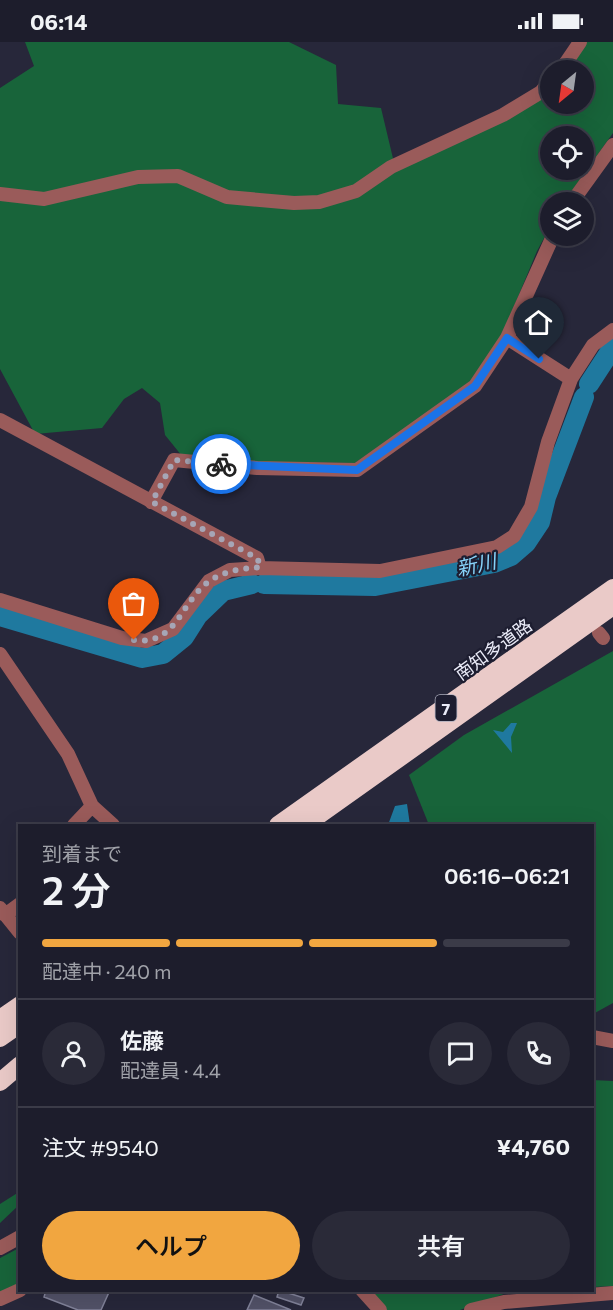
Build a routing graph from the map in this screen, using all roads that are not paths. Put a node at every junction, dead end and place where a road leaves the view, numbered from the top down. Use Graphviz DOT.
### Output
graph roads {
  1 [pos="580,42"];
  2 [pos="570,60"];
  3 [pos="540,93"];
  4 [pos="613,145"];
  5 [pos="579,192"];
  6 [pos="0,194"];
  7 [pos="549,246"];
  8 [pos="613,330"];
  9 [pos="507,338"];
  10 [pos="571,380"];
  11 [pos="0,420"];
  12 [pos="152,502"];
  13 [pos="261,567"];
  14 [pos="613,588"];
  15 [pos="0,600"];
  16 [pos="613,606"];
  17 [pos="0,654"];
  18 [pos="363,784"];
  19 [pos="92,806"];
  20 [pos="75,824"];
  21 [pos="112,824"];
  22 [pos="279,824"];
  23 [pos="306,824"];
  24 [pos="321,824"];
  25 [pos="18,905"];
  26 [pos="3,911"];
  27 [pos="18,930"];
  28 [pos="18,1006"];
  29 [pos="0,1019"];
  30 [pos="18,1025"];
  31 [pos="594,1037"];
  32 [pos="0,1038"];
  33 [pos="18,1039"];
  34 [pos="613,1041"];
  35 [pos="0,1049"];
  36 [pos="18,1067"];
  37 [pos="0,1082"];
  38 [pos="18,1239"];
  39 [pos="0,1248"];
  40 [pos="18,1292"];
  41 [pos="364,1292"];
  42 [pos="374,1292"];
  43 [pos="613,1293"];
  44 [pos="613,1300"];
  45 [pos="5,1302"];
  46 [pos="380,1310"];
  47 [pos="387,1310"];
  48 [pos="471,1310"];
  49 [pos="498,1310"];
  1 -- 2 [label="street"];
  3 -- 6 [label="street"];
  4 -- 5 [label="street"];
  7 -- 9 [label="street"];
  8 -- 10 [label="street"];
  9 -- 10 [label="street"];
  9 -- 12 [label="street"];
  10 -- 13 [label="street"];
  11 -- 12 [label="street"];
  12 -- 13 [label="street"];
  13 -- 15 [label="street"];
  14 -- 22 [label="highway, 南知多道路 / 7"];
  16 -- 18 [label="highway, 南知多道路 / 7"];
  17 -- 19 [label="street"];
  18 -- 23 [label="highway, 南知多道路 / 7"];
  18 -- 24 [label="highway"];
  19 -- 20 [label="street"];
  19 -- 21 [label="street"];
  25 -- 26 [label="street"];
  26 -- 27 [label="street"];
  28 -- 29 [label="highway"];
  30 -- 32 [label="highway"];
  31 -- 34 [label="street"];
  33 -- 35 [label="highway"];
  36 -- 37 [label="highway"];
  38 -- 39 [label="street"];
  40 -- 45 [label="street"];
  41 -- 46 [label="street"];
  42 -- 47 [label="street"];
  43 -- 48 [label="street"];
  44 -- 49 [label="street"];
}
